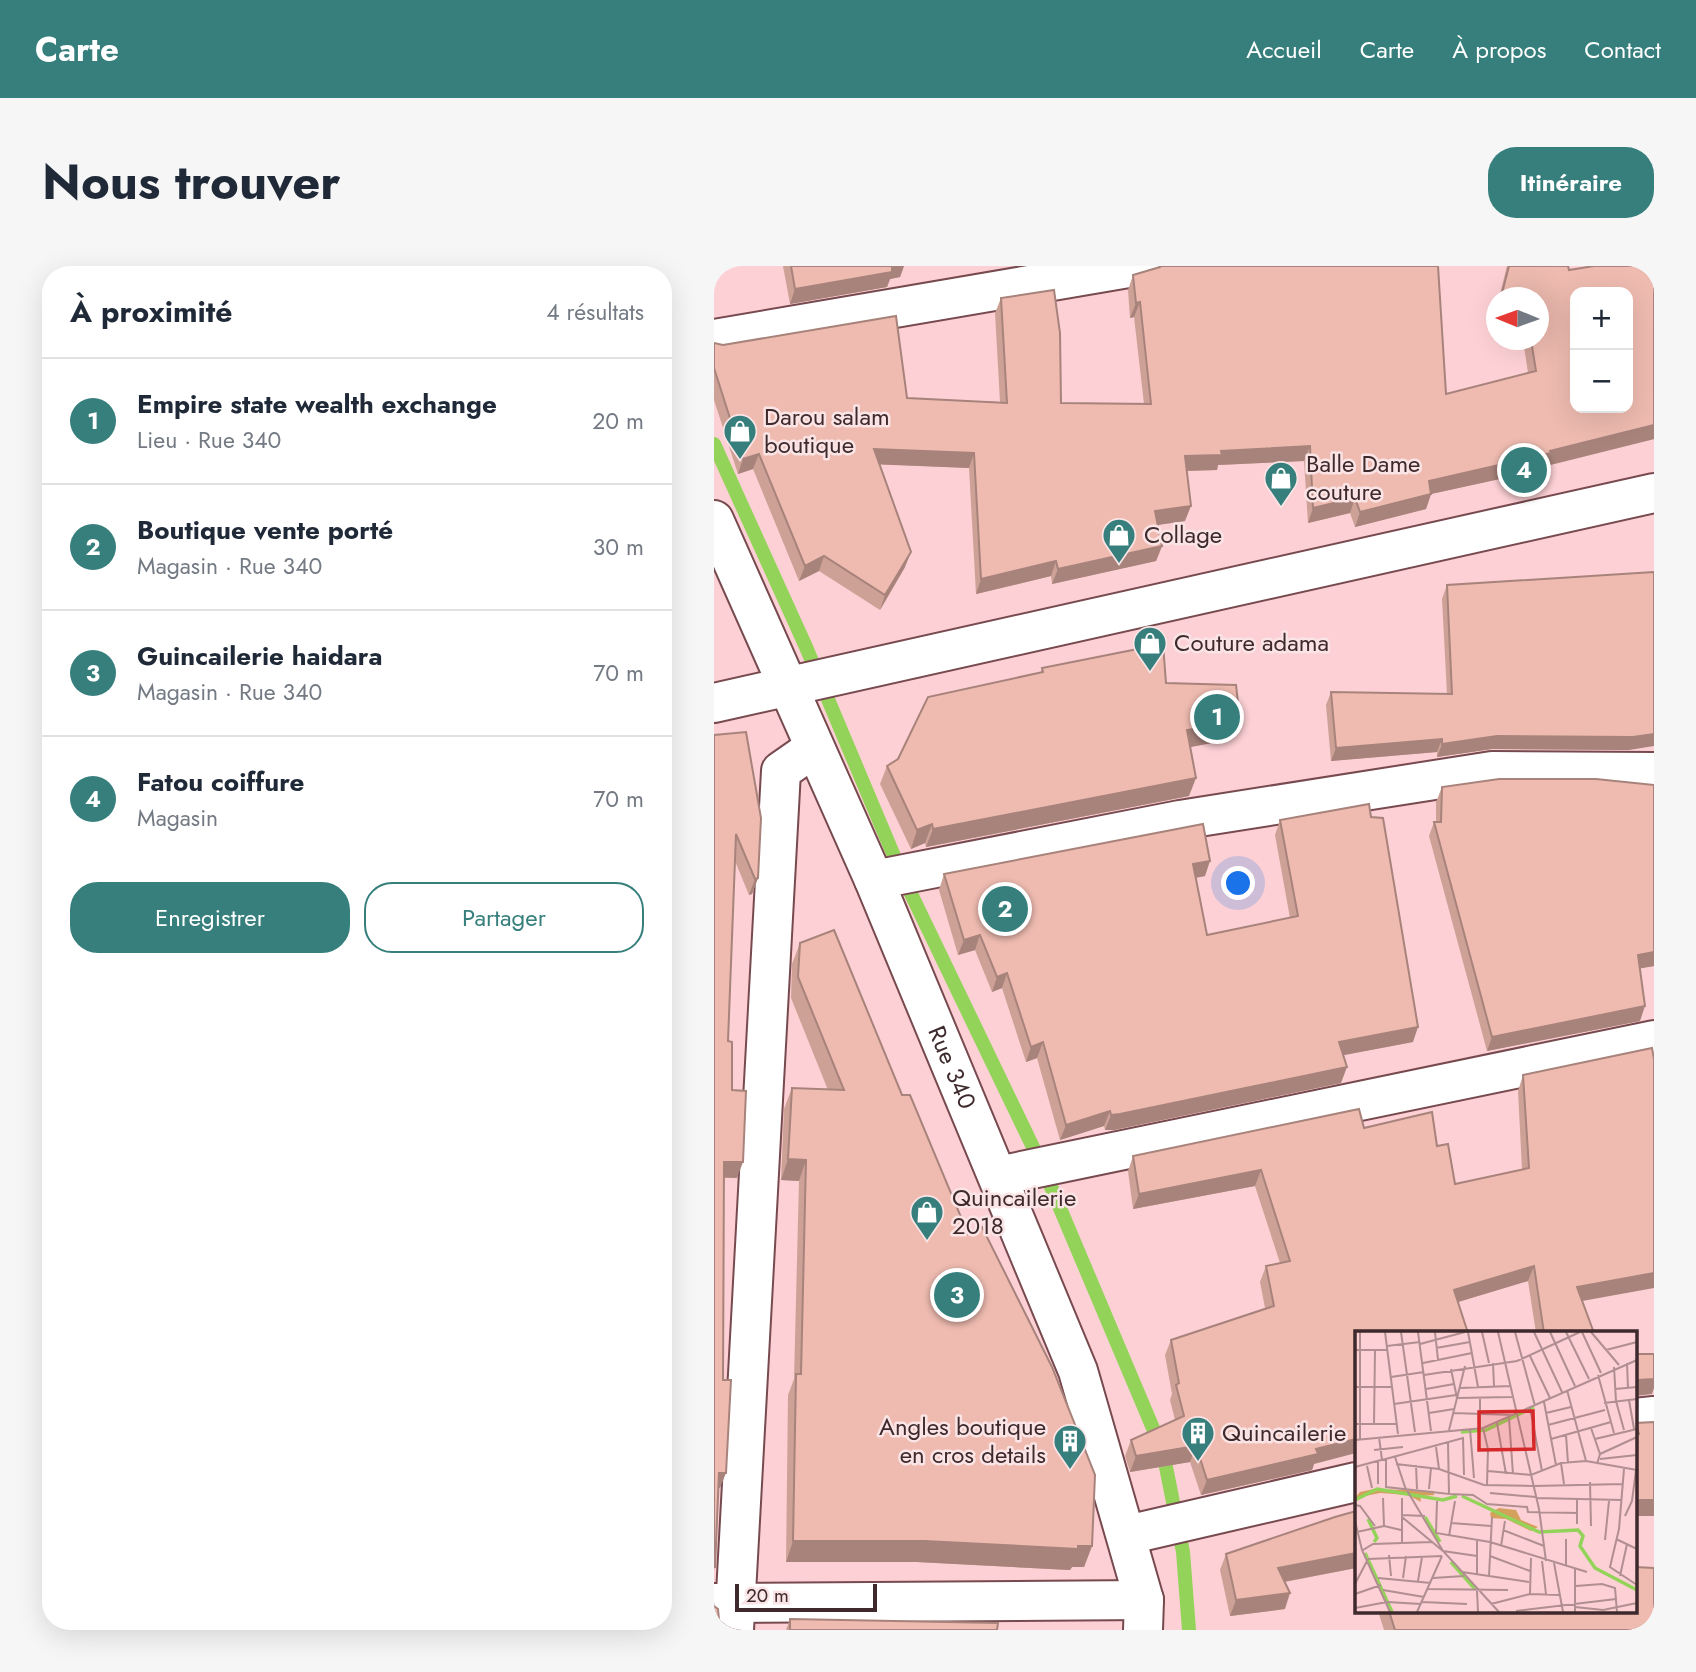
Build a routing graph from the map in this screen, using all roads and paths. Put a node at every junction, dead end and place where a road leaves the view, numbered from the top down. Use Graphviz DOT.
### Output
graph roads {
  1 [pos="1140,266"];
  2 [pos="714,339"];
  3 [pos="1654,492"];
  4 [pos="714,520"];
  5 [pos="791,688"];
  6 [pos="714,703"];
  7 [pos="814,748"];
  8 [pos="1654,772"];
  9 [pos="874,880"];
  10 [pos="1654,1040"];
  11 [pos="998,1176"];
  12 [pos="1654,1416"];
  13 [pos="1636,1418"];
  14 [pos="1355,1482"];
  15 [pos="1127,1535"];
  16 [pos="727,1612"];
  17 [pos="1144,1615"];
  1 -- 2 [label="street"];
  3 -- 5 [label="street"];
  4 -- 5 [label="street, Rue 340"];
  5 -- 6 [label="street"];
  5 -- 7 [label="street, Rue 340"];
  7 -- 9 [label="street, Rue 340"];
  7 -- 16 [label="street"];
  8 -- 9 [label="street"];
  9 -- 11 [label="street, Rue 340"];
  10 -- 11 [label="street"];
  11 -- 15 [label="street, Rue 340"];
  12 -- 13 [label="street"];
  14 -- 15 [label="street"];
  15 -- 17 [label="street, Rue 340"];
  16 -- 17 [label="street"];
}
